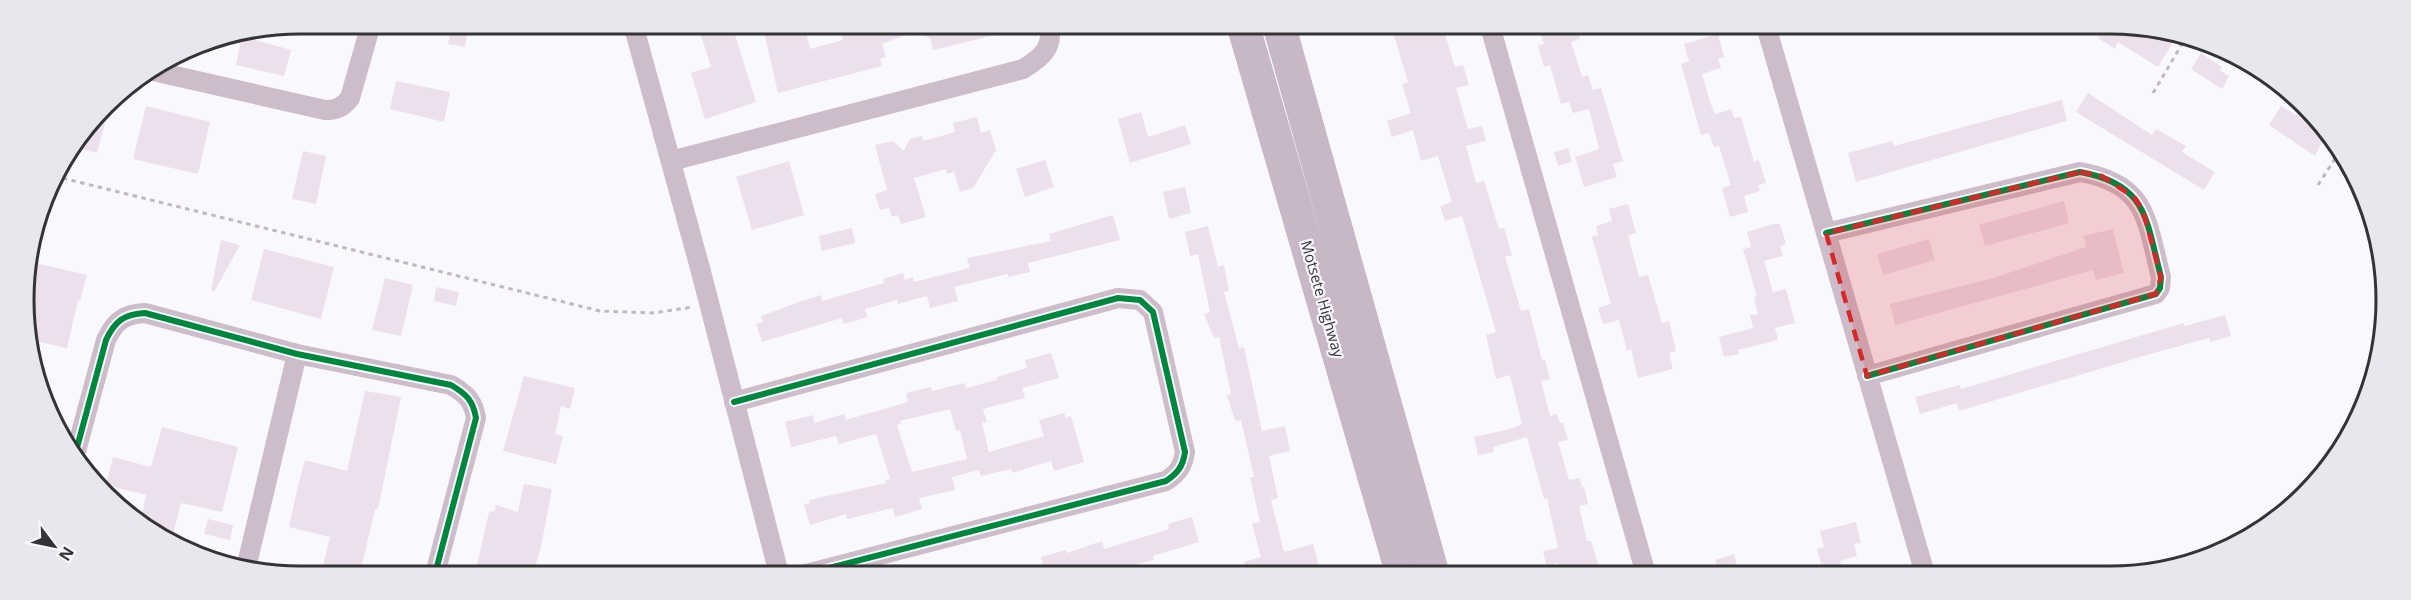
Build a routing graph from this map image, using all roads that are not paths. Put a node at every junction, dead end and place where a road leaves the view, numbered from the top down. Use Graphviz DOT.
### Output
graph roads {
  1 [pos="368,34"];
  2 [pos="636,34"];
  3 [pos="1050,34"];
  4 [pos="1246,34"];
  5 [pos="1283,34"];
  6 [pos="1492,34"];
  7 [pos="1768,34"];
  8 [pos="164,72"];
  9 [pos="671,161"];
  10 [pos="1826,232"];
  11 [pos="297,354"];
  12 [pos="1867,376"];
  13 [pos="734,402"];
  14 [pos="78,446"];
  15 [pos="248,560"];
  16 [pos="437,566"];
  17 [pos="777,566"];
  18 [pos="837,566"];
  19 [pos="1400,566"];
  20 [pos="1431,566"];
  21 [pos="1644,566"];
  22 [pos="1922,566"];
  1 -- 8 [label="street"];
  2 -- 9 [label="street"];
  3 -- 9 [label="street"];
  4 -- 19 [label="highway, Motsete Highway"];
  5 -- 20 [label="highway"];
  6 -- 21 [label="street"];
  7 -- 10 [label="street"];
  9 -- 13 [label="street"];
  10 -- 12 [label="street"];
  10 -- 12 [label="street"];
  11 -- 14 [label="street"];
  11 -- 15 [label="street"];
  11 -- 16 [label="street"];
  12 -- 22 [label="street"];
  13 -- 17 [label="street"];
  13 -- 18 [label="street"];
}
